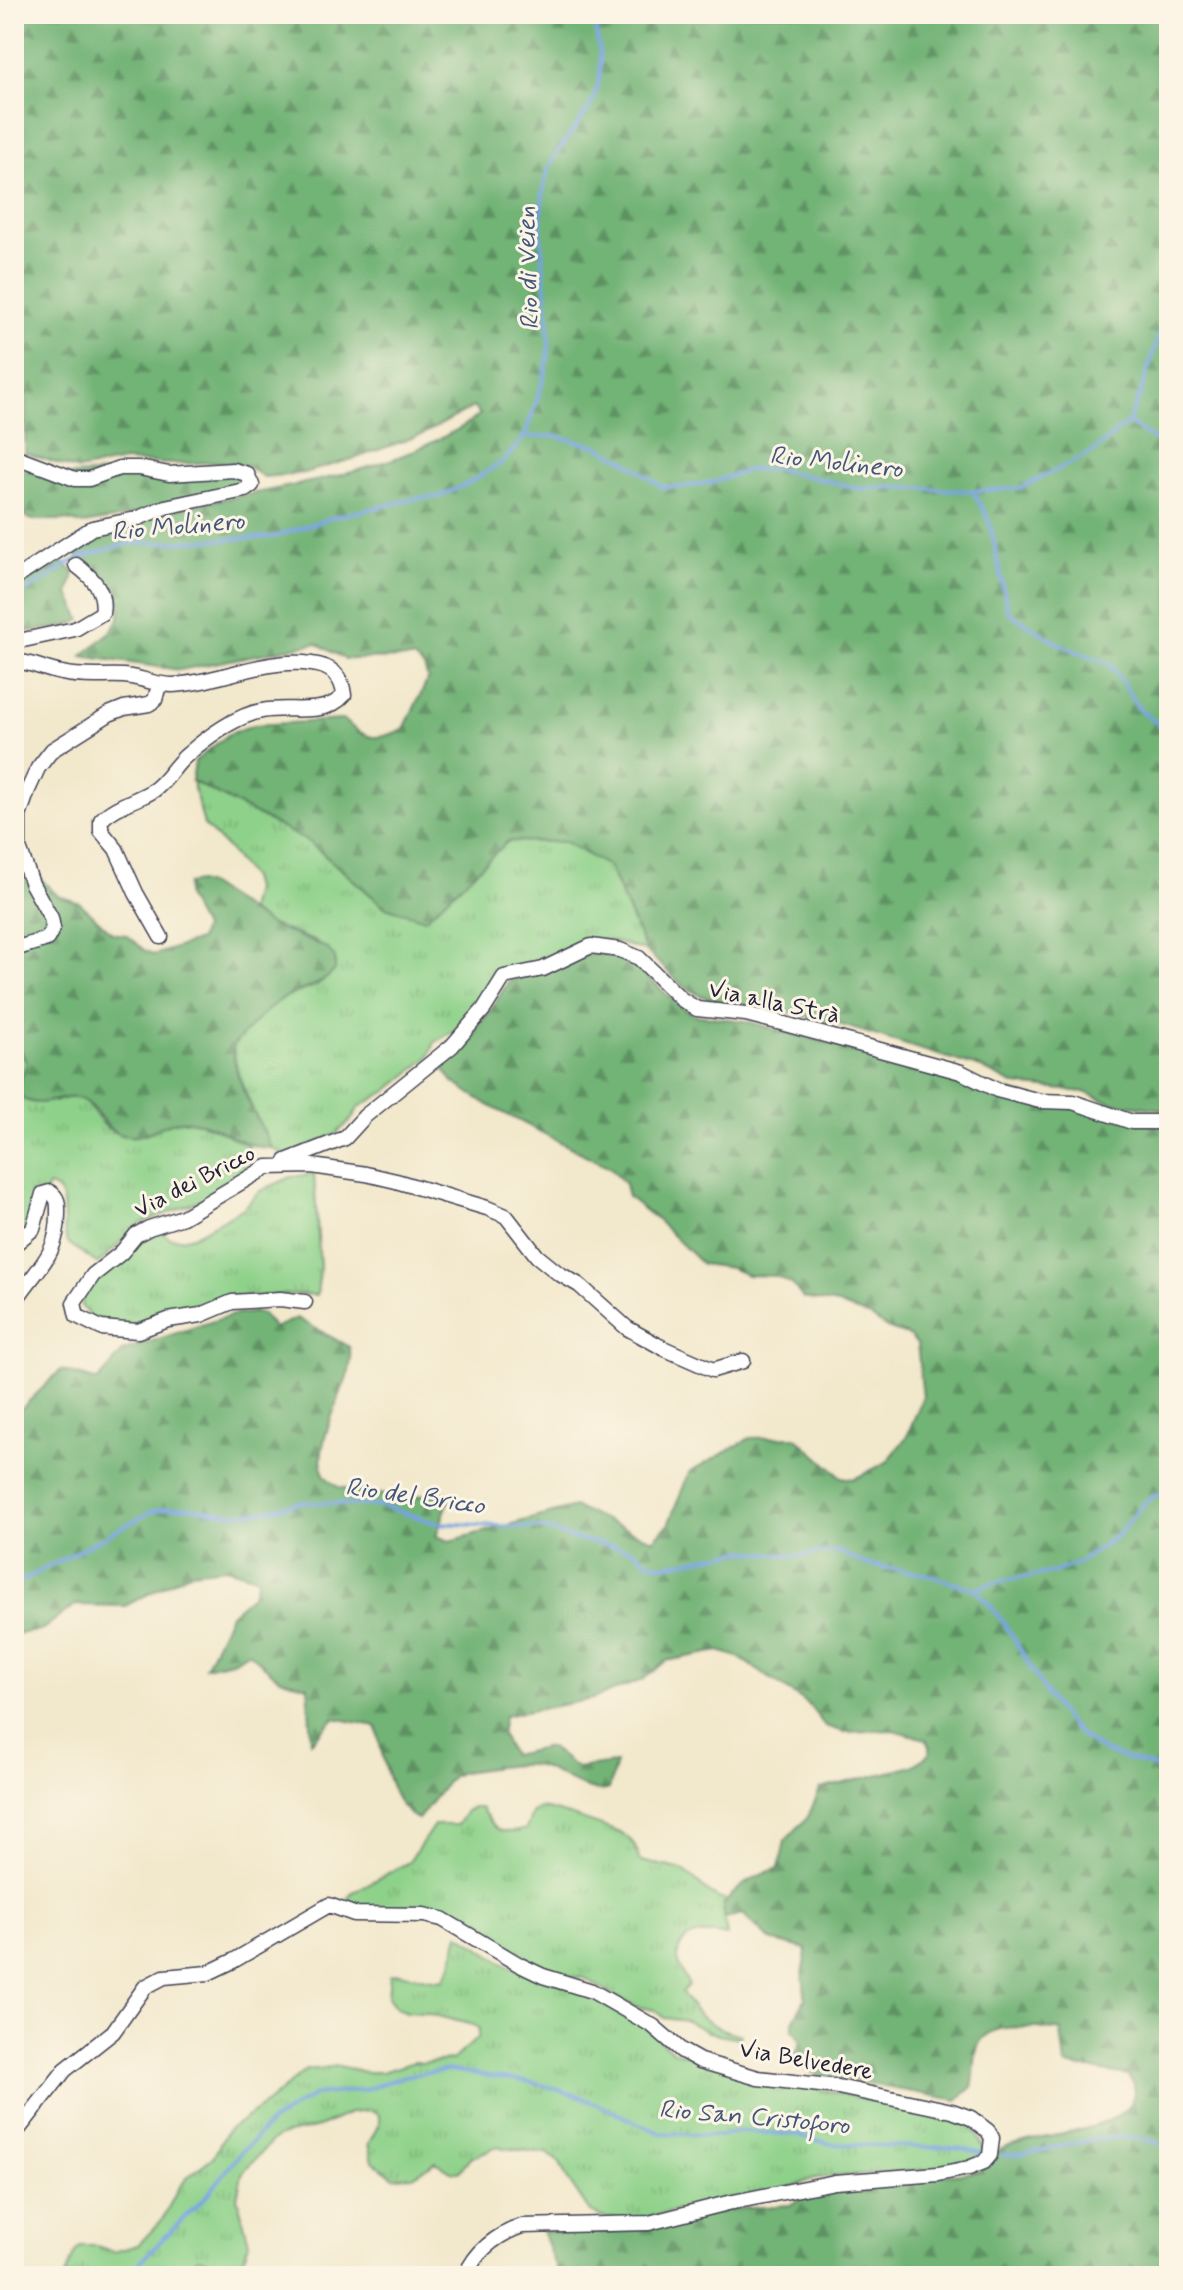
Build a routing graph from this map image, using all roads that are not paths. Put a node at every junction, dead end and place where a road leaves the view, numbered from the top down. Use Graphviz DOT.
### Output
graph roads {
  1 [pos="14,456"];
  2 [pos="76,565"];
  3 [pos="14,579"];
  4 [pos="14,642"];
  5 [pos="14,661"];
  6 [pos="159,685"];
  7 [pos="161,937"];
  8 [pos="14,949"];
  9 [pos="1169,1122"];
  10 [pos="267,1167"];
  11 [pos="14,1245"];
  12 [pos="305,1302"];
  13 [pos="14,1303"];
  14 [pos="743,1361"];
  15 [pos="14,2135"];
  16 [pos="465,2276"];
  1 -- 3 [label="street"];
  2 -- 4 [label="street"];
  5 -- 6 [label="street"];
  6 -- 7 [label="street"];
  6 -- 8 [label="street"];
  9 -- 10 [label="street, Via alla Strà"];
  10 -- 12 [label="street, Via dei Bricco"];
  10 -- 14 [label="street, Via dei Bricco"];
  11 -- 13 [label="street"];
  15 -- 16 [label="street, Via Belvedere"];
}
